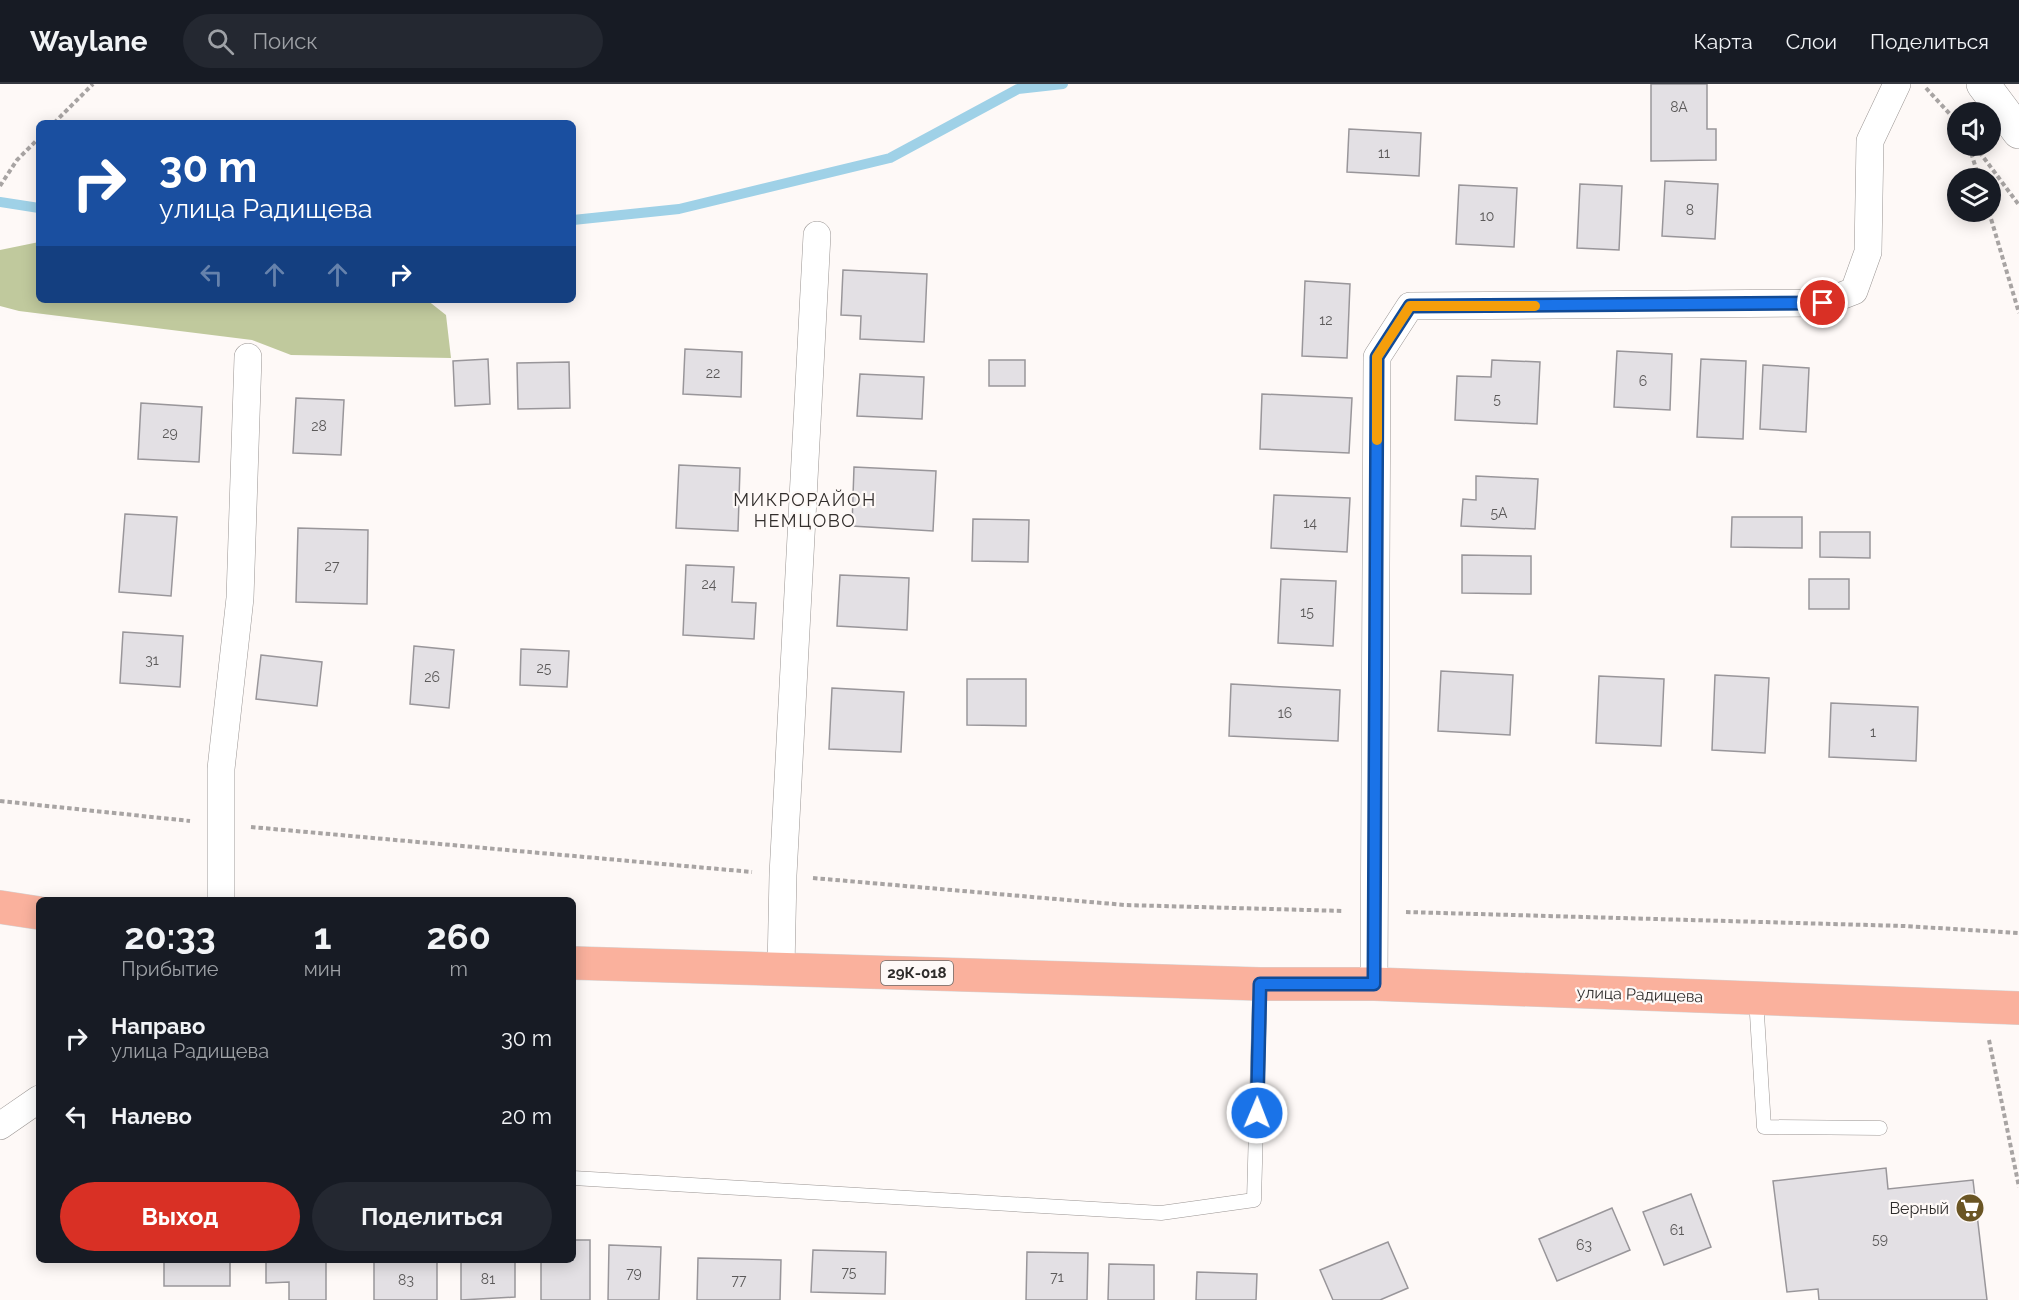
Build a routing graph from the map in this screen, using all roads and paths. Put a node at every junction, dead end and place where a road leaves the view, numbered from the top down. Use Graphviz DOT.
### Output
graph roads {
  1 [pos="93,84"];
  2 [pos="1897,84"];
  3 [pos="1923,84"];
  4 [pos="1983,84"];
  5 [pos="1947,111"];
  6 [pos="57,120"];
  7 [pos="2019,132"];
  8 [pos="36,141"];
  9 [pos="1982,156"];
  10 [pos="0,186"];
  11 [pos="2019,205"];
  12 [pos="1992,222"];
  13 [pos="817,235"];
  14 [pos="2019,313"];
  15 [pos="248,357"];
  16 [pos="0,801"];
  17 [pos="221,825"];
  18 [pos="783,875"];
  19 [pos="221,897"];
  20 [pos="0,907"];
  21 [pos="1375,911"];
  22 [pos="36,913"];
  23 [pos="2019,933"];
  24 [pos="576,963"];
  25 [pos="781,968"];
  26 [pos="1260,984"];
  27 [pos="1374,984"];
  28 [pos="1755,998"];
  29 [pos="2019,1008"];
  30 [pos="1989,1039"];
  31 [pos="36,1102"];
  32 [pos="0,1126"];
  33 [pos="1880,1128"];
  34 [pos="576,1178"];
  35 [pos="2019,1187"];
  1 -- 6 [label="path"];
  2 -- 21 [label="street"];
  3 -- 5 [label="path"];
  4 -- 7 [label="street"];
  8 -- 10 [label="path"];
  9 -- 11 [label="path"];
  12 -- 14 [label="path"];
  13 -- 18 [label="street"];
  15 -- 17 [label="street"];
  16 -- 17 [label="path"];
  17 -- 18 [label="path"];
  17 -- 19 [label="street"];
  18 -- 21 [label="path"];
  18 -- 25 [label="street"];
  20 -- 22 [label="main road"];
  21 -- 23 [label="path"];
  21 -- 27 [label="street"];
  24 -- 25 [label="main road, 29К-018"];
  25 -- 26 [label="main road, 29К-018"];
  26 -- 27 [label="main road, улица Радищева"];
  26 -- 34 [label="lane"];
  27 -- 28 [label="main road, улица Радищева"];
  28 -- 29 [label="main road, улица Радищева"];
  28 -- 33 [label="lane"];
  30 -- 35 [label="path"];
  31 -- 32 [label="street"];
}
